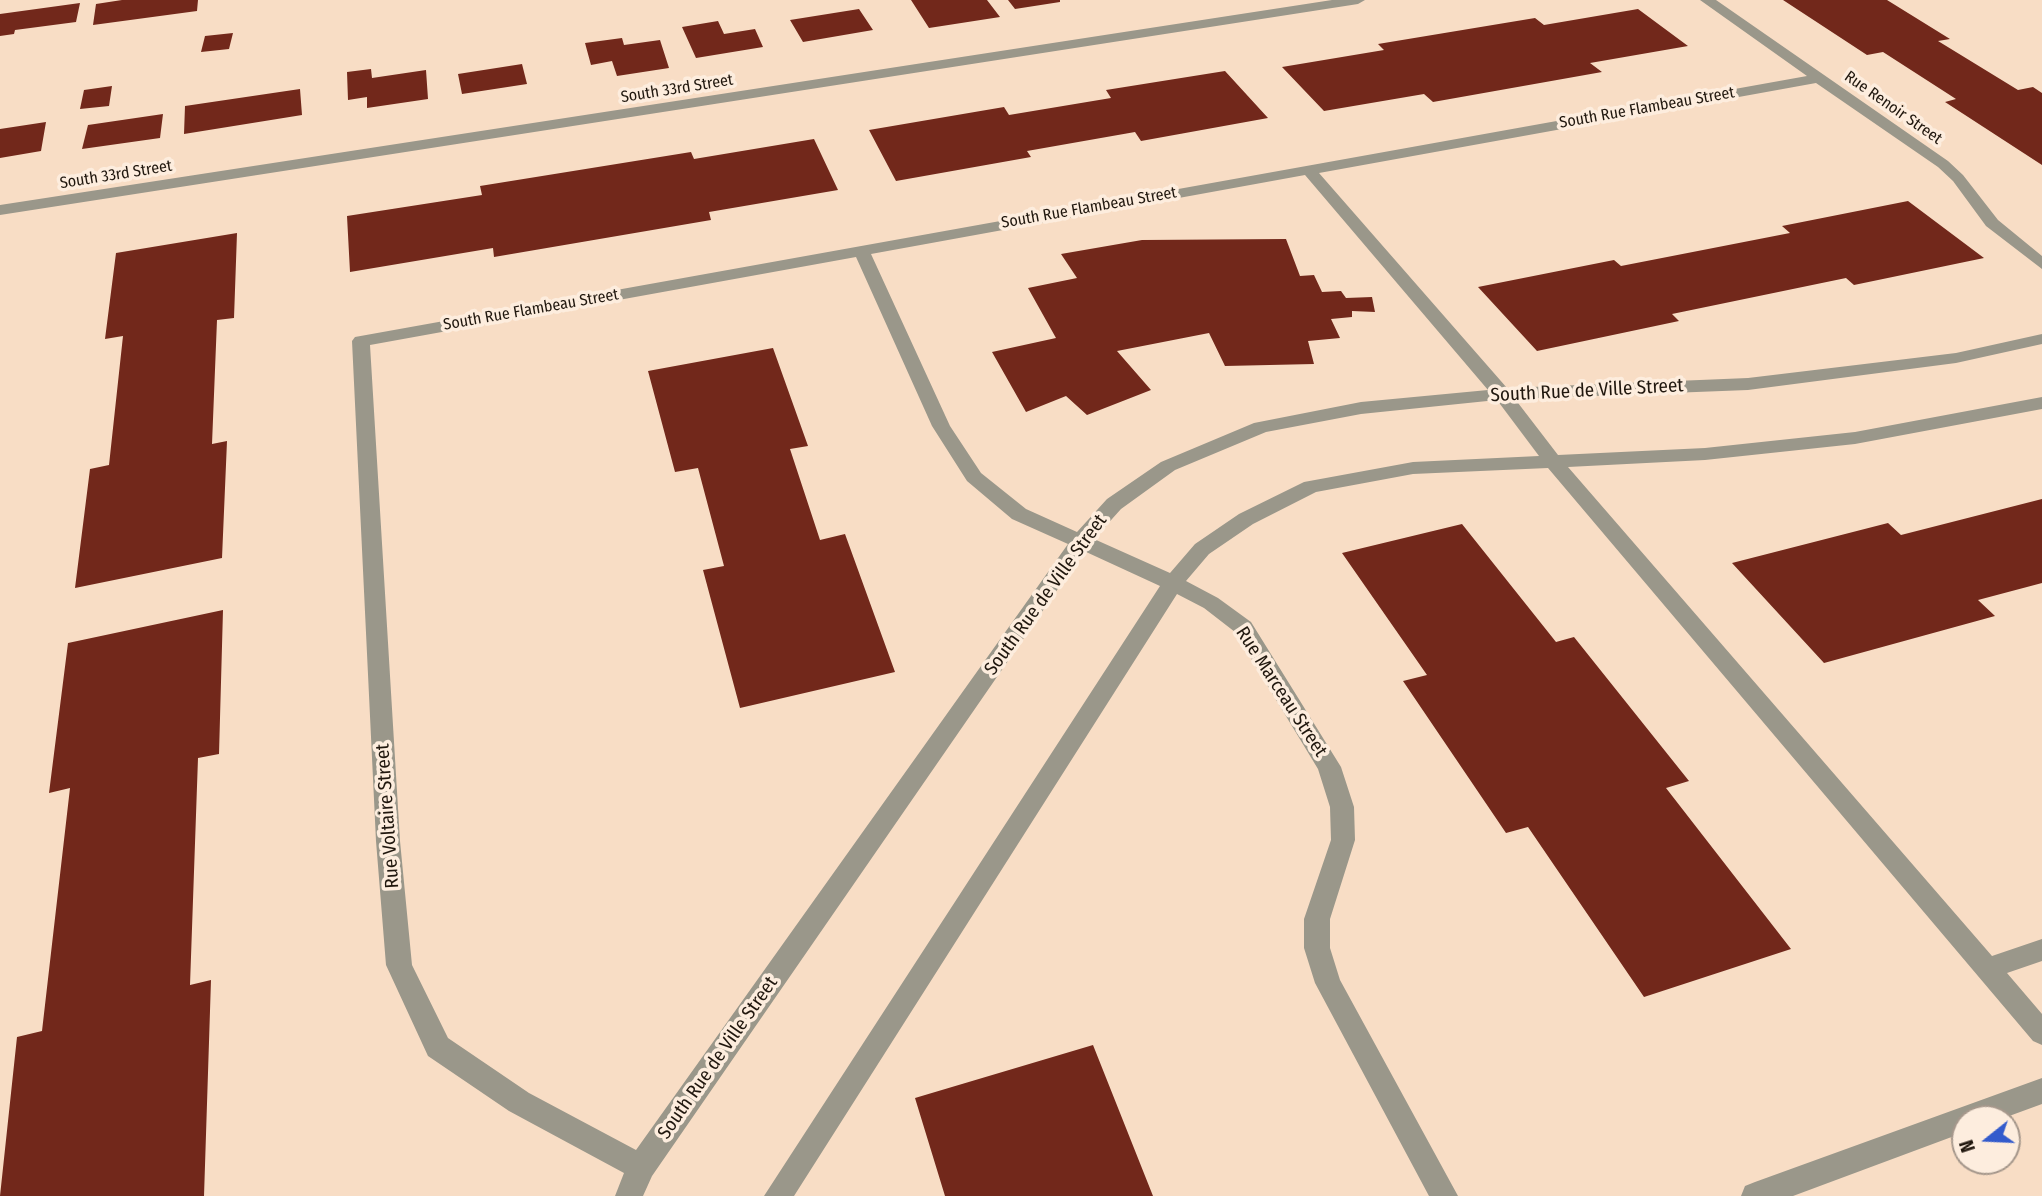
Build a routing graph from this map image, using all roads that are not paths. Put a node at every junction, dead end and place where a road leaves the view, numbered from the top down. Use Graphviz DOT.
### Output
graph roads {
  1 [pos="1358,0"];
  2 [pos="1707,0"];
  3 [pos="1280,6"];
  4 [pos="1818,78"];
  5 [pos="1308,169"];
  6 [pos="0,210"];
  7 [pos="861,249"];
  8 [pos="2042,264"];
  9 [pos="2042,339"];
  10 [pos="361,341"];
  11 [pos="1502,394"];
  12 [pos="2042,403"];
  13 [pos="1551,459"];
  14 [pos="1080,542"];
  15 [pos="1173,583"];
  16 [pos="2042,950"];
  17 [pos="1987,969"];
  18 [pos="2042,1033"];
  19 [pos="2042,1091"];
  20 [pos="2004,1105"];
  21 [pos="1951,1124"];
  22 [pos="642,1167"];
  23 [pos="629,1196"];
  24 [pos="778,1196"];
  25 [pos="1444,1196"];
  26 [pos="1755,1196"];
  1 -- 3 [label="street, South 33rd Street"];
  2 -- 4 [label="street, Rue Renoir Street"];
  3 -- 6 [label="street, South 33rd Street"];
  4 -- 5 [label="street, South Rue Flambeau Street"];
  4 -- 8 [label="street, Rue Renoir Street"];
  5 -- 7 [label="street, South Rue Flambeau Street"];
  5 -- 11 [label="street"];
  7 -- 10 [label="street, South Rue Flambeau Street"];
  7 -- 14 [label="street, Rue Marceau Street"];
  9 -- 11 [label="street, South Rue de Ville Street"];
  10 -- 22 [label="street, Rue Voltaire Street"];
  11 -- 13 [label="street"];
  11 -- 14 [label="street, South Rue de Ville Street"];
  12 -- 13 [label="street"];
  13 -- 15 [label="street"];
  13 -- 17 [label="street"];
  14 -- 15 [label="street, Rue Marceau Street"];
  14 -- 22 [label="street, South Rue de Ville Street"];
  15 -- 24 [label="street"];
  15 -- 25 [label="street, Rue Marceau Street"];
  16 -- 17 [label="street"];
  17 -- 18 [label="street"];
  19 -- 20 [label="street"];
  21 -- 26 [label="street"];
  22 -- 23 [label="street, South Rue de Ville Street"];
}
